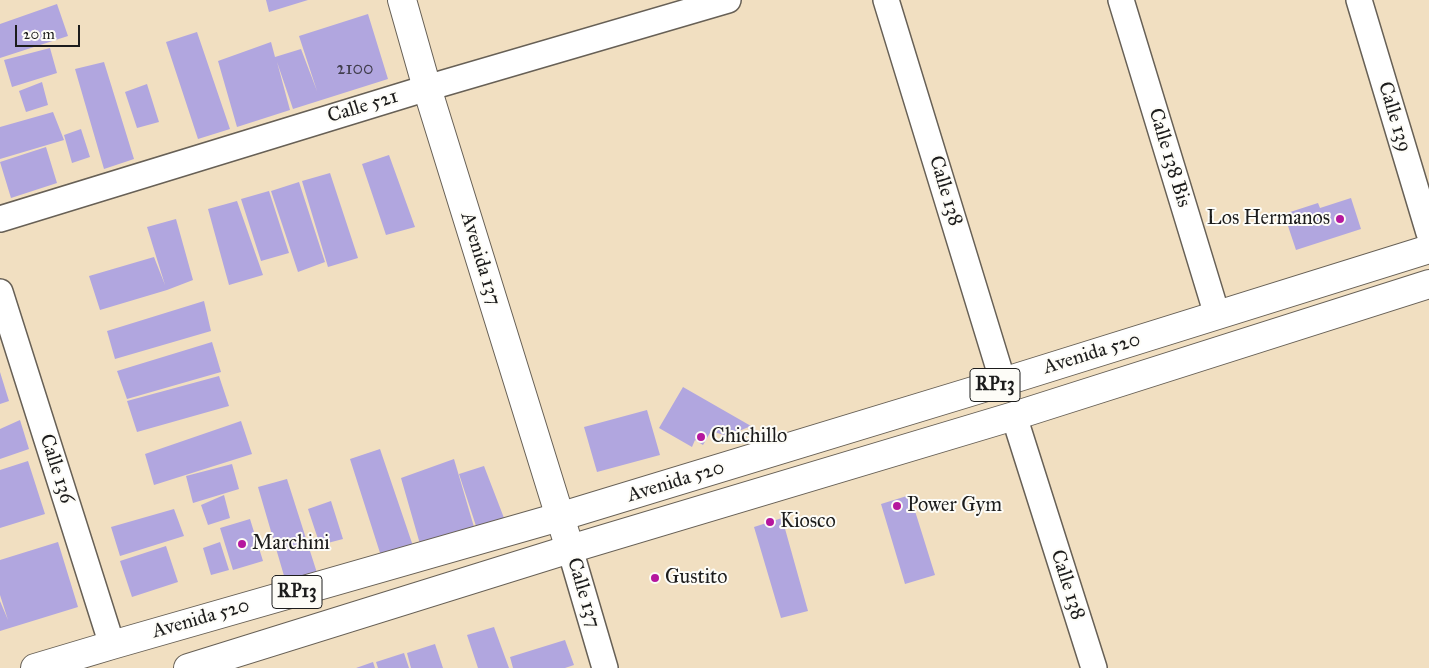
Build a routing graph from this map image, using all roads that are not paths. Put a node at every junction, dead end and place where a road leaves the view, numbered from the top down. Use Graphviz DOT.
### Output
graph roads {
  1 [pos="402,0"];
  2 [pos="728,0"];
  3 [pos="886,0"];
  4 [pos="1121,0"];
  5 [pos="1359,0"];
  6 [pos="427,88"];
  7 [pos="0,219"];
  8 [pos="1429,233"];
  9 [pos="1429,249"];
  10 [pos="1429,284"];
  11 [pos="0,292"];
  12 [pos="1217,315"];
  13 [pos="1003,382"];
  14 [pos="1014,416"];
  15 [pos="559,517"];
  16 [pos="570,549"];
  17 [pos="112,645"];
  18 [pos="35,668"];
  19 [pos="188,668"];
  20 [pos="605,668"];
  21 [pos="1094,668"];
  1 -- 6 [label="main road, Avenida 137"];
  2 -- 6 [label="street, Calle 521"];
  3 -- 13 [label="street, Calle 138"];
  4 -- 12 [label="street, Calle 138 Bis"];
  5 -- 8 [label="street, Calle 139"];
  6 -- 7 [label="street, Calle 521"];
  6 -- 15 [label="main road, Avenida 137"];
  9 -- 12 [label="main road, Avenida 520 / RP13"];
  10 -- 14 [label="main road, Avenida 520 / RP13"];
  11 -- 17 [label="street, Calle 136"];
  12 -- 13 [label="main road, Avenida 520 / RP13"];
  13 -- 15 [label="main road, Avenida 520 / RP13"];
  14 -- 16 [label="main road, Avenida 520 / RP13"];
  14 -- 21 [label="street, Calle 138"];
  15 -- 16 [label="main road, Calle 137"];
  15 -- 17 [label="main road, Avenida 520 / RP13"];
  16 -- 19 [label="main road, Avenida 520 / RP13"];
  16 -- 20 [label="street, Calle 137"];
  17 -- 18 [label="main road, Avenida 520 / RP13"];
}
